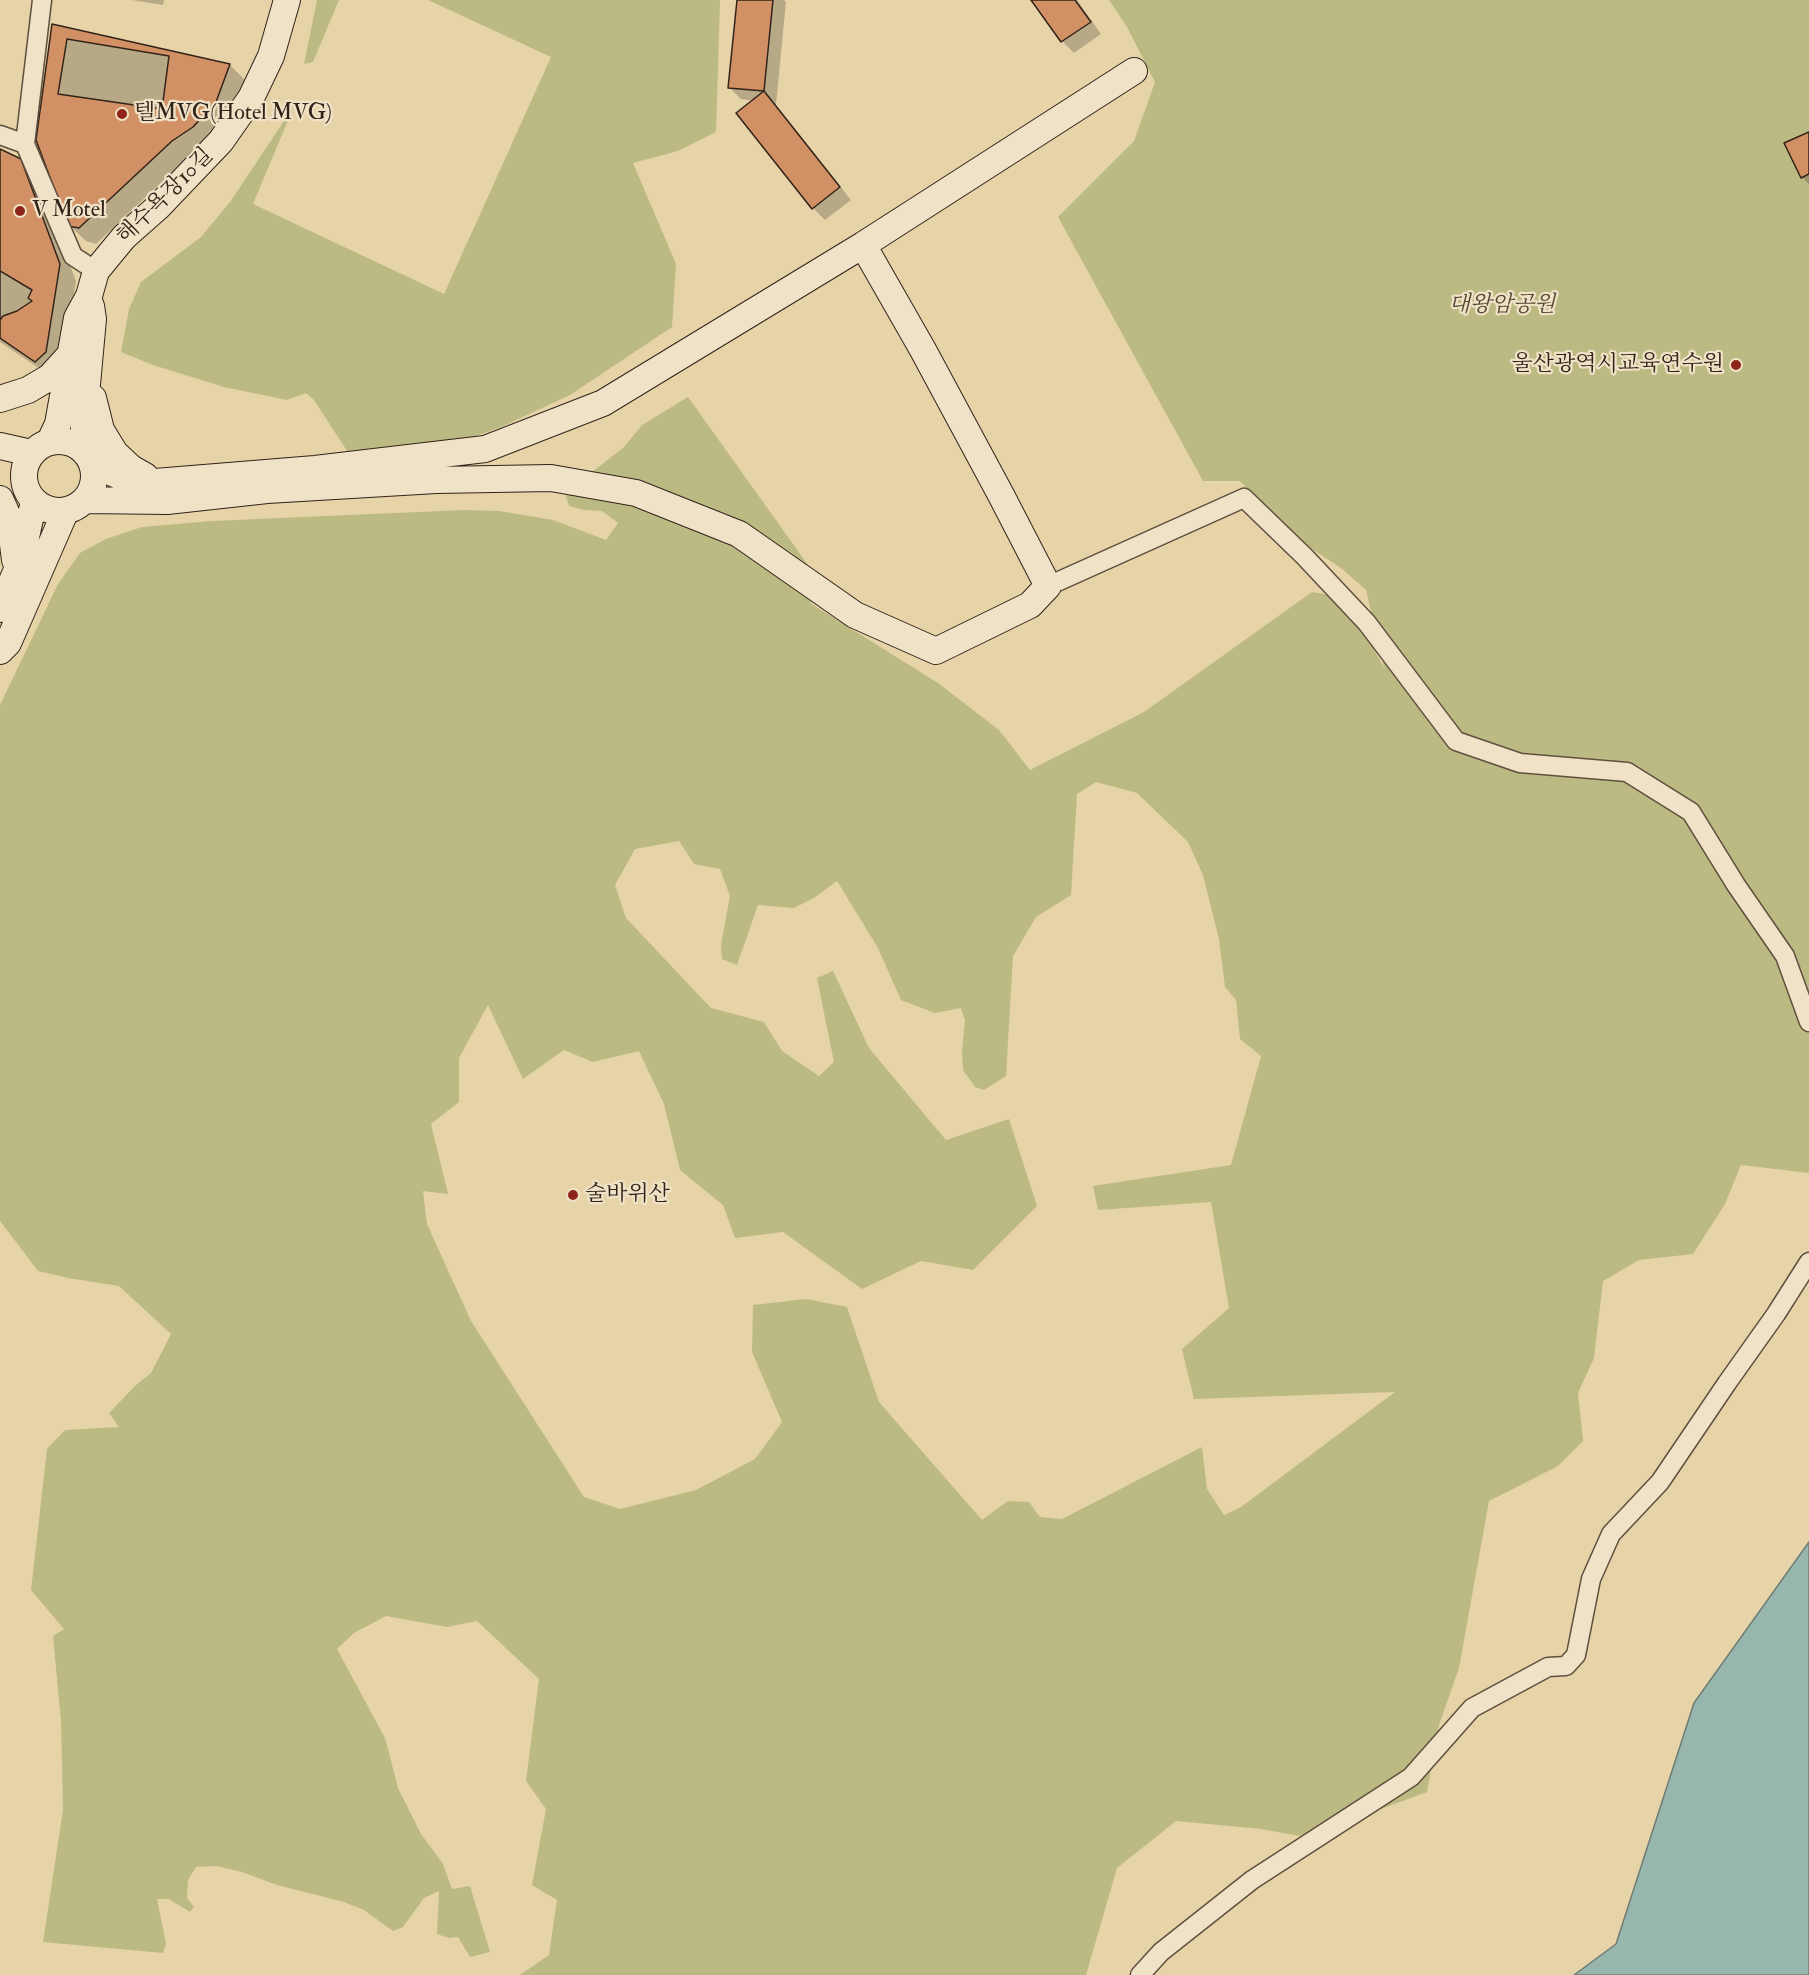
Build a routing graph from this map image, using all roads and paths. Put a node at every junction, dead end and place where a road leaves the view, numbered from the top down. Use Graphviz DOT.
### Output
graph roads {
  1 [pos="42,0"];
  2 [pos="287,0"];
  3 [pos="1134,70"];
  4 [pos="0,135"];
  5 [pos="25,144"];
  6 [pos="863,244"];
  7 [pos="96,271"];
  8 [pos="79,364"];
  9 [pos="0,399"];
  10 [pos="0,446"];
  11 [pos="40,447"];
  12 [pos="88,457"];
  13 [pos="0,475"];
  14 [pos="155,482"];
  15 [pos="30,495"];
  16 [pos="0,500"];
  17 [pos="76,505"];
  18 [pos="16,572"];
  19 [pos="1048,586"];
  20 [pos="0,609"];
  21 [pos="0,651"];
  22 [pos="1809,1022"];
  23 [pos="1809,1262"];
  24 [pos="1140,1975"];
  1 -- 5 [label="street"];
  2 -- 7 [label="street, 해수욕장10길"];
  3 -- 6 [label="street"];
  4 -- 5 [label="street"];
  5 -- 7 [label="street"];
  6 -- 14 [label="street"];
  6 -- 19 [label="street"];
  7 -- 8 [label="street, 해수욕장10길"];
  8 -- 9 [label="street"];
  8 -- 11 [label="street"];
  8 -- 12 [label="street"];
  8 -- 14 [label="street"];
  10 -- 11 [label="street"];
  11 -- 12 [label="street"];
  11 -- 15 [label="street"];
  12 -- 14 [label="street"];
  12 -- 17 [label="street"];
  13 -- 15 [label="street"];
  15 -- 17 [label="street"];
  15 -- 18 [label="street"];
  16 -- 18 [label="street"];
  17 -- 19 [label="street"];
  17 -- 21 [label="street"];
  18 -- 20 [label="street"];
  19 -- 22 [label="street"];
  23 -- 24 [label="street"];
}
